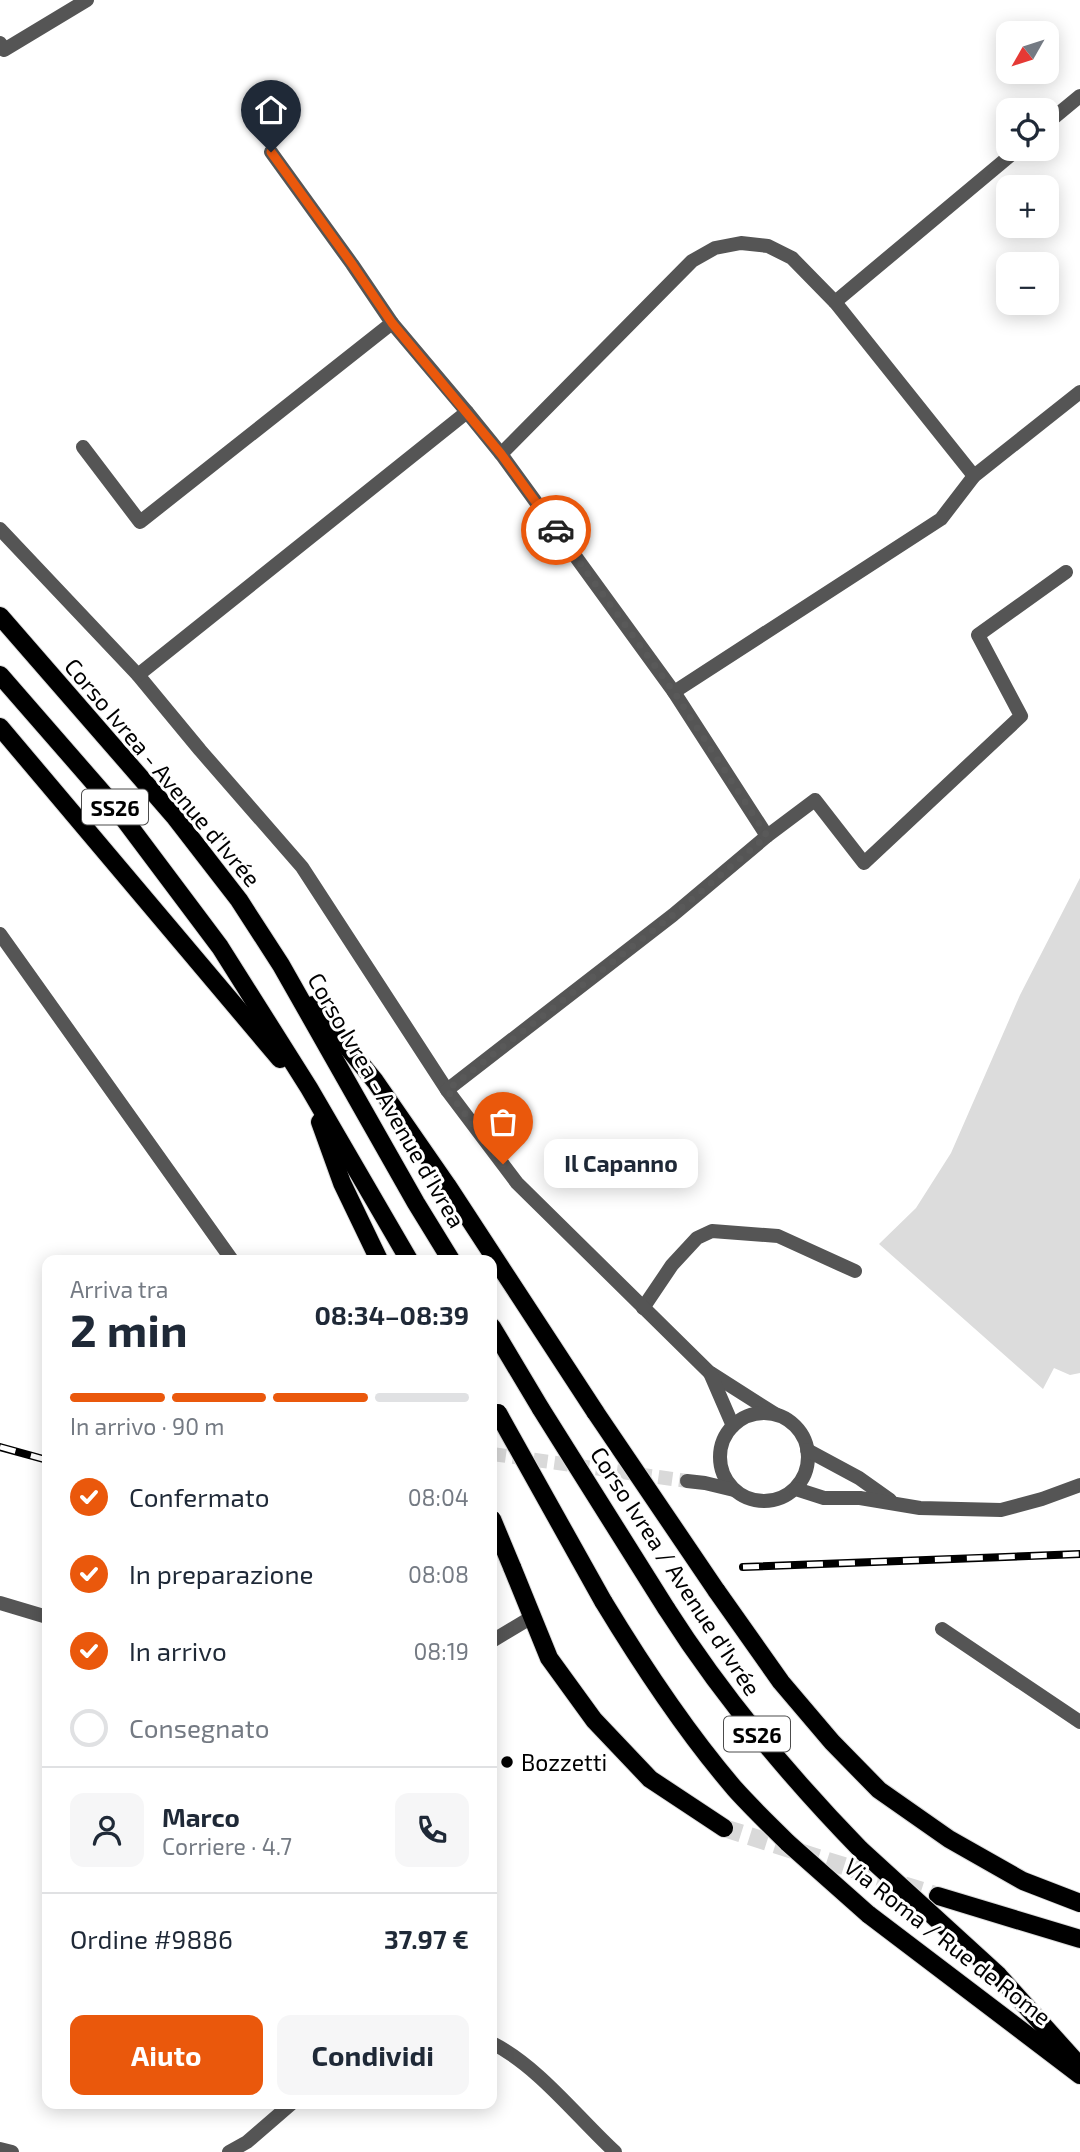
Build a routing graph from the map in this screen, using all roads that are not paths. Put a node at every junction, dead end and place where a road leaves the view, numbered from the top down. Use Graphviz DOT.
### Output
graph roads {
  1 [pos="87,0"];
  2 [pos="0,43"];
  3 [pos="1080,96"];
  4 [pos="1059,113"];
  5 [pos="271,152"];
  6 [pos="1003,161"];
  7 [pos="835,302"];
  8 [pos="392,323"];
  9 [pos="1080,392"];
  10 [pos="467,412"];
  11 [pos="83,447"];
  12 [pos="501,454"];
  13 [pos="974,476"];
  14 [pos="0,529"];
  15 [pos="1066,572"];
  16 [pos="0,616"];
  17 [pos="0,675"];
  18 [pos="138,675"];
  19 [pos="674,692"];
  20 [pos="0,727"];
  21 [pos="767,836"];
  22 [pos="0,934"];
  23 [pos="281,965"];
  24 [pos="309,1088"];
  25 [pos="447,1090"];
  26 [pos="228,1255"];
  27 [pos="377,1255"];
  28 [pos="406,1255"];
  29 [pos="447,1255"];
  30 [pos="493,1255"];
  31 [pos="497,1262"];
  32 [pos="855,1271"];
  33 [pos="643,1307"];
  34 [pos="497,1335"];
  35 [pos="709,1371"];
  36 [pos="497,1412"];
  37 [pos="775,1414"];
  38 [pos="733,1426"];
  39 [pos="807,1450"];
  40 [pos="720,1457"];
  41 [pos="688,1481"];
  42 [pos="705,1482"];
  43 [pos="1080,1485"];
  44 [pos="796,1489"];
  45 [pos="734,1490"];
  46 [pos="894,1503"];
  47 [pos="497,1531"];
  48 [pos="0,1603"];
  49 [pos="42,1616"];
  50 [pos="532,1617"];
  51 [pos="942,1629"];
  52 [pos="497,1638"];
  53 [pos="1080,1722"];
  54 [pos="723,1828"];
  55 [pos="861,1850"];
  56 [pos="938,1896"];
  57 [pos="1080,1903"];
  58 [pos="1080,1939"];
  59 [pos="497,2046"];
  60 [pos="1080,2066"];
  61 [pos="1080,2075"];
  62 [pos="285,2109"];
  63 [pos="0,2149"];
  64 [pos="12,2152"];
  65 [pos="229,2152"];
  66 [pos="615,2152"];
  1 -- 2 [label="street"];
  3 -- 4 [label="street"];
  5 -- 8 [label="street"];
  6 -- 7 [label="street"];
  7 -- 12 [label="street"];
  7 -- 13 [label="street"];
  8 -- 10 [label="street"];
  8 -- 11 [label="street"];
  9 -- 13 [label="street"];
  10 -- 12 [label="street"];
  10 -- 18 [label="street"];
  12 -- 19 [label="street"];
  13 -- 19 [label="street"];
  14 -- 18 [label="street"];
  15 -- 21 [label="street"];
  16 -- 23 [label="main road, Corso Ivrea - Avenue d'Ivrée"];
  17 -- 24 [label="main road, SS26"];
  18 -- 25 [label="street"];
  19 -- 21 [label="street"];
  20 -- 24 [label="main road"];
  21 -- 25 [label="street"];
  22 -- 26 [label="street"];
  23 -- 29 [label="main road, Corso Ivrea - Avenue d'Ivrea"];
  23 -- 30 [label="main road, bridge"];
  24 -- 27 [label="main road"];
  24 -- 28 [label="main road, SS26"];
  25 -- 33 [label="street"];
  31 -- 57 [label="main road, bridge"];
  32 -- 33 [label="street"];
  33 -- 35 [label="street"];
  34 -- 55 [label="main road, Corso Ivrea / Avenue d'Ivrée / SS26, bridge"];
  35 -- 37 [label="street"];
  35 -- 38 [label="street"];
  36 -- 61 [label="main road, Via Roma / Rue de Rome / SS26, bridge"];
  37 -- 38 [label="street"];
  37 -- 39 [label="street"];
  38 -- 40 [label="street"];
  39 -- 44 [label="street"];
  39 -- 46 [label="street"];
  40 -- 42 [label="street"];
  40 -- 45 [label="street"];
  41 -- 42 [label="street"];
  42 -- 45 [label="street"];
  43 -- 46 [label="street"];
  44 -- 45 [label="street"];
  44 -- 46 [label="street"];
  47 -- 50 [label="main road, bridge"];
  48 -- 49 [label="street"];
  50 -- 52 [label="street"];
  50 -- 54 [label="main road"];
  51 -- 53 [label="street"];
  55 -- 60 [label="main road, Via Roma / Rue de Rome / SS26, bridge"];
  56 -- 58 [label="main road"];
  59 -- 66 [label="street"];
  62 -- 65 [label="street"];
  63 -- 64 [label="street"];
}
